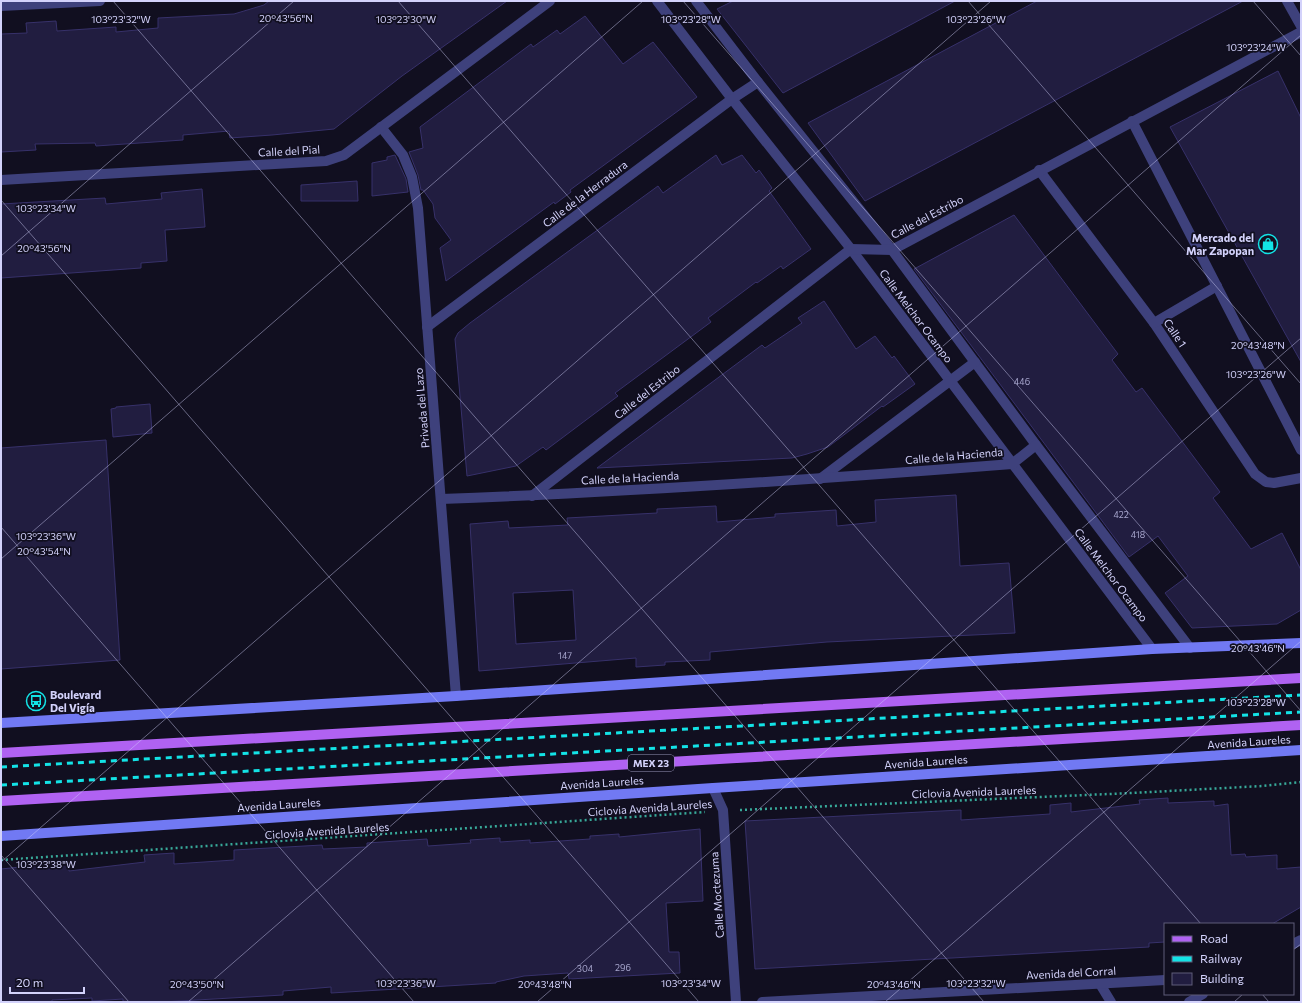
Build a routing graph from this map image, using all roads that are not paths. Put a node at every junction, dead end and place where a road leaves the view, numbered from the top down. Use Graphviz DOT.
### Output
graph roads {
  1 [pos="100,1"];
  2 [pos="550,1"];
  3 [pos="657,1"];
  4 [pos="696,1"];
  5 [pos="1288,1"];
  6 [pos="1,6"];
  7 [pos="1301,26"];
  8 [pos="1301,32"];
  9 [pos="758,82"];
  10 [pos="732,99"];
  11 [pos="1132,121"];
  12 [pos="381,127"];
  13 [pos="1039,170"];
  14 [pos="1,180"];
  15 [pos="851,249"];
  16 [pos="892,250"];
  17 [pos="1217,286"];
  18 [pos="1154,323"];
  19 [pos="427,327"];
  20 [pos="975,362"];
  21 [pos="950,381"];
  22 [pos="1036,445"];
  23 [pos="1301,450"];
  24 [pos="1012,464"];
  25 [pos="1301,478"];
  26 [pos="820,479"];
  27 [pos="532,496"];
  28 [pos="441,500"];
  29 [pos="1301,643"];
  30 [pos="1190,648"];
  31 [pos="1152,649"];
  32 [pos="1301,678"];
  33 [pos="456,696"];
  34 [pos="1,724"];
  35 [pos="1301,725"];
  36 [pos="1301,750"];
  37 [pos="1,753"];
  38 [pos="713,788"];
  39 [pos="1,802"];
  40 [pos="1,836"];
  41 [pos="1164,980"];
  42 [pos="1100,984"];
  43 [pos="1201,995"];
  44 [pos="736,1002"];
  45 [pos="762,1002"];
  46 [pos="1111,1002"];
  47 [pos="1189,1002"];
  1 -- 6 [label="street"];
  2 -- 12 [label="street, Calle del Pial"];
  3 -- 10 [label="street, Calle Melchor Ocampo"];
  4 -- 9 [label="street, Calle Melchor Ocampo"];
  5 -- 7 [label="street"];
  8 -- 11 [label="street, Calle del Estribo"];
  9 -- 10 [label="street, Calle de la Herradura"];
  9 -- 16 [label="street, Calle Melchor Ocampo"];
  10 -- 15 [label="street, Calle Melchor Ocampo"];
  10 -- 19 [label="street, Calle de la Herradura"];
  11 -- 13 [label="street, Calle del Estribo"];
  11 -- 17 [label="street"];
  12 -- 14 [label="street, Calle del Pial"];
  12 -- 19 [label="street, Privada del Lazo"];
  13 -- 16 [label="street, Calle del Estribo"];
  13 -- 18 [label="street, Calle 1"];
  15 -- 16 [label="street, Calle del Estribo"];
  15 -- 21 [label="street, Calle Melchor Ocampo"];
  15 -- 27 [label="street, Calle del Estribo"];
  16 -- 20 [label="street, Calle Melchor Ocampo"];
  17 -- 18 [label="street"];
  17 -- 23 [label="street"];
  18 -- 25 [label="street, Calle 1"];
  19 -- 28 [label="street, Privada del Lazo"];
  20 -- 21 [label="street"];
  20 -- 22 [label="street, Calle Melchor Ocampo"];
  21 -- 24 [label="street, Calle Melchor Ocampo"];
  21 -- 26 [label="street"];
  22 -- 24 [label="street, Calle de la Hacienda"];
  22 -- 30 [label="street, Calle Melchor Ocampo"];
  24 -- 26 [label="street, Calle de la Hacienda"];
  24 -- 31 [label="street, Calle Melchor Ocampo"];
  26 -- 27 [label="street, Calle de la Hacienda"];
  27 -- 28 [label="street, Calle de la Hacienda"];
  28 -- 33 [label="street, Privada del Lazo"];
  29 -- 30 [label="main road"];
  30 -- 31 [label="main road"];
  31 -- 33 [label="main road"];
  32 -- 37 [label="main road"];
  33 -- 34 [label="main road"];
  35 -- 39 [label="main road, Avenida Laureles / MEX 23"];
  36 -- 38 [label="main road, Avenida Laureles"];
  38 -- 40 [label="main road, Avenida Laureles"];
  38 -- 44 [label="street, Calle Moctezuma"];
  41 -- 42 [label="street, Avenida del Corral"];
  42 -- 45 [label="street, Avenida del Corral"];
  42 -- 46 [label="street"];
  43 -- 47 [label="street"];
}
